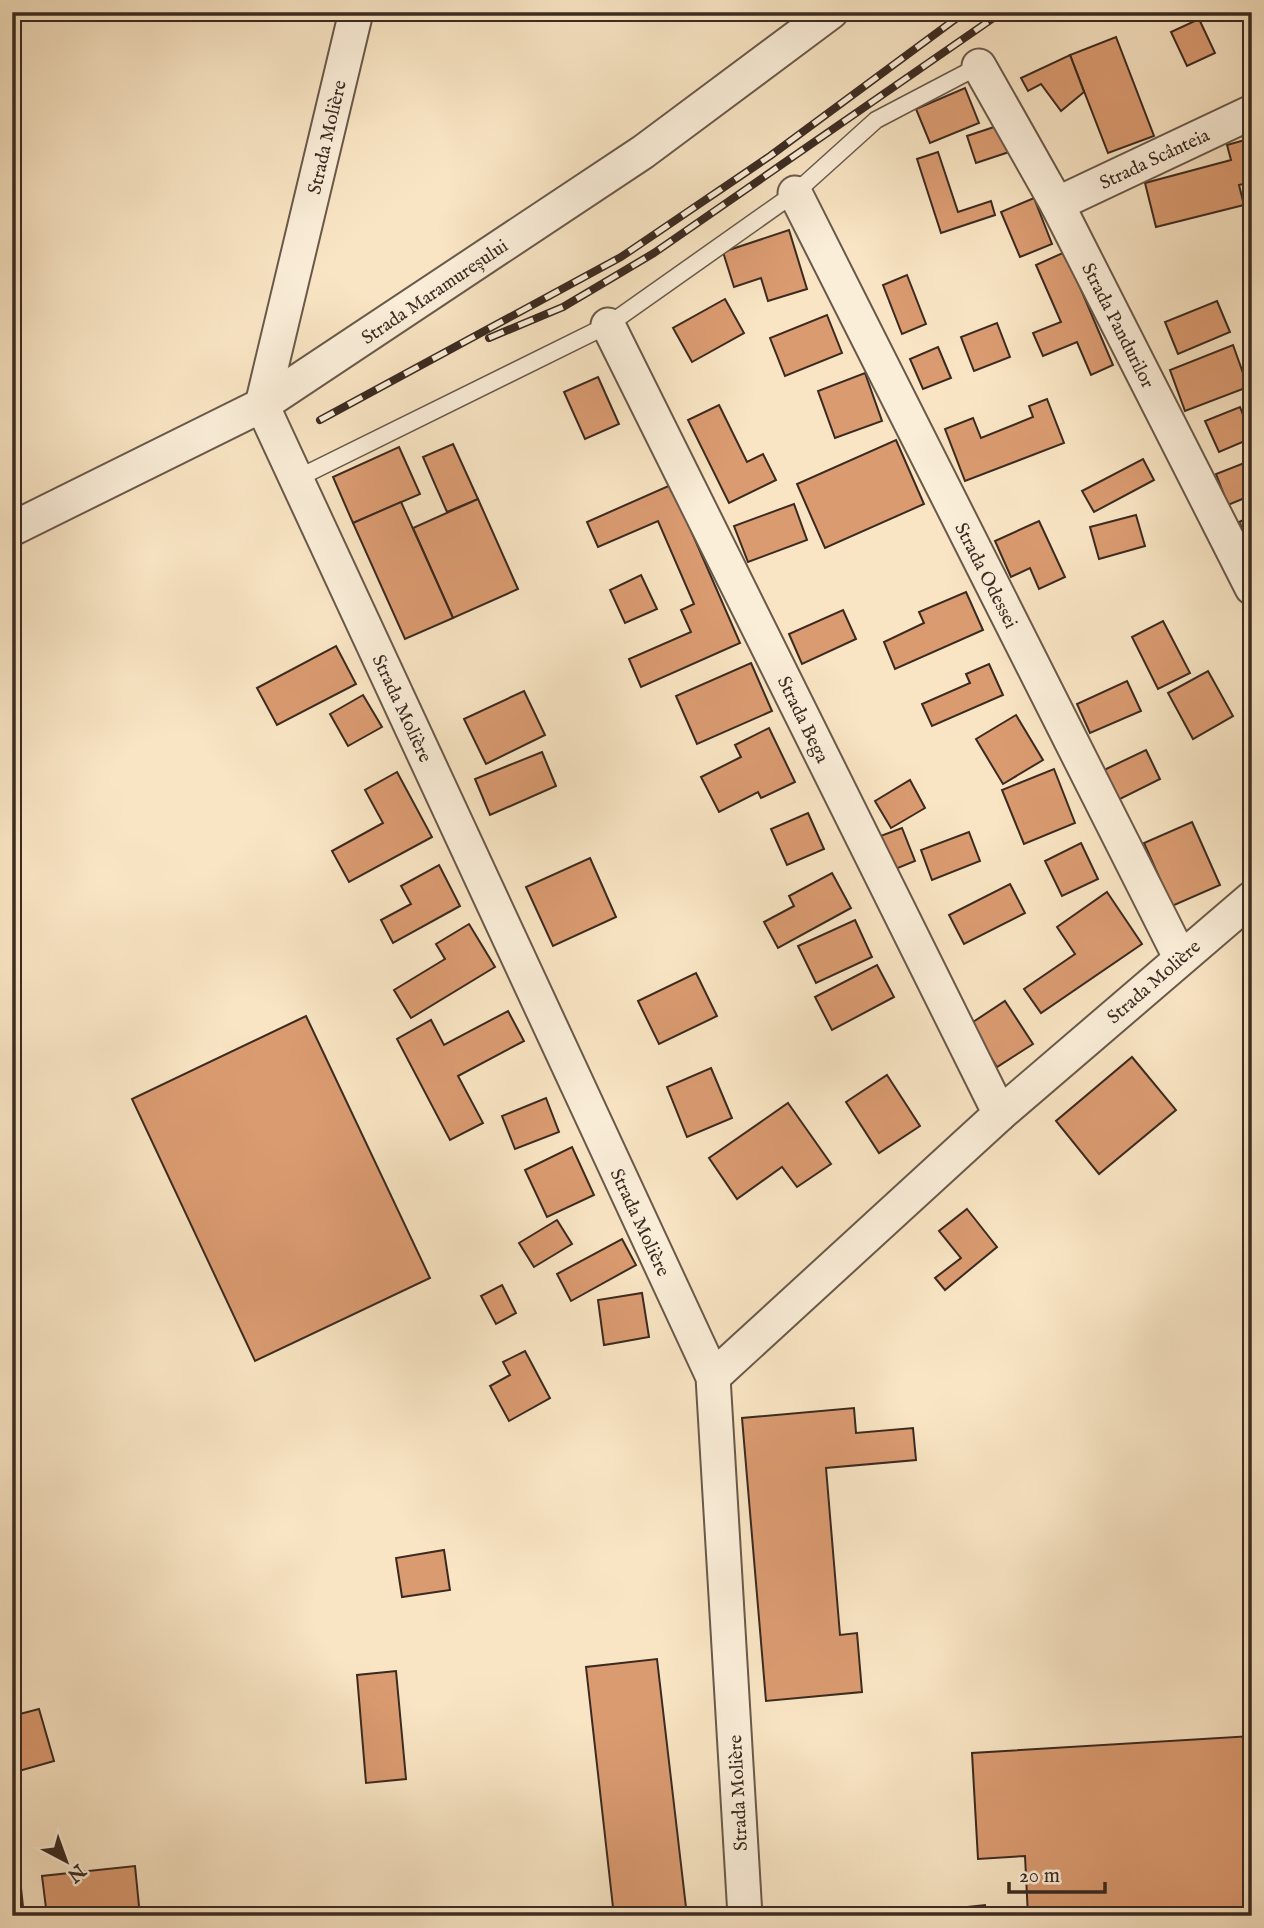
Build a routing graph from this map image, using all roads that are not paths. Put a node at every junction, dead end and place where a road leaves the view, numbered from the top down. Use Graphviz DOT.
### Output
graph roads {
  1 [pos="356,12"];
  2 [pos="831,12"];
  3 [pos="979,66"];
  4 [pos="1252,112"];
  5 [pos="795,193"];
  6 [pos="1057,204"];
  7 [pos="608,325"];
  8 [pos="262,405"];
  9 [pos="296,479"];
  10 [pos="12,529"];
  11 [pos="1252,589"];
  12 [pos="1252,898"];
  13 [pos="1180,957"];
  14 [pos="1000,1114"];
  15 [pos="713,1377"];
  16 [pos="744,1916"];
  1 -- 8 [label="street, Strada Molière"];
  2 -- 8 [label="street, Strada Maramureșului"];
  3 -- 5 [label="lane"];
  3 -- 6 [label="street, Strada Pandurilor"];
  4 -- 6 [label="street, Strada Scânteia"];
  5 -- 7 [label="lane"];
  5 -- 13 [label="street, Strada Odessei"];
  6 -- 11 [label="street, Strada Pandurilor"];
  7 -- 9 [label="lane"];
  7 -- 14 [label="street, Strada Bega"];
  8 -- 9 [label="street, Strada Molière"];
  8 -- 10 [label="street, Strada Maramureșului"];
  9 -- 15 [label="street, Strada Molière"];
  12 -- 13 [label="street, Strada Molière"];
  13 -- 14 [label="street, Strada Molière"];
  14 -- 15 [label="street, Strada Molière"];
  15 -- 16 [label="street, Strada Molière"];
}
